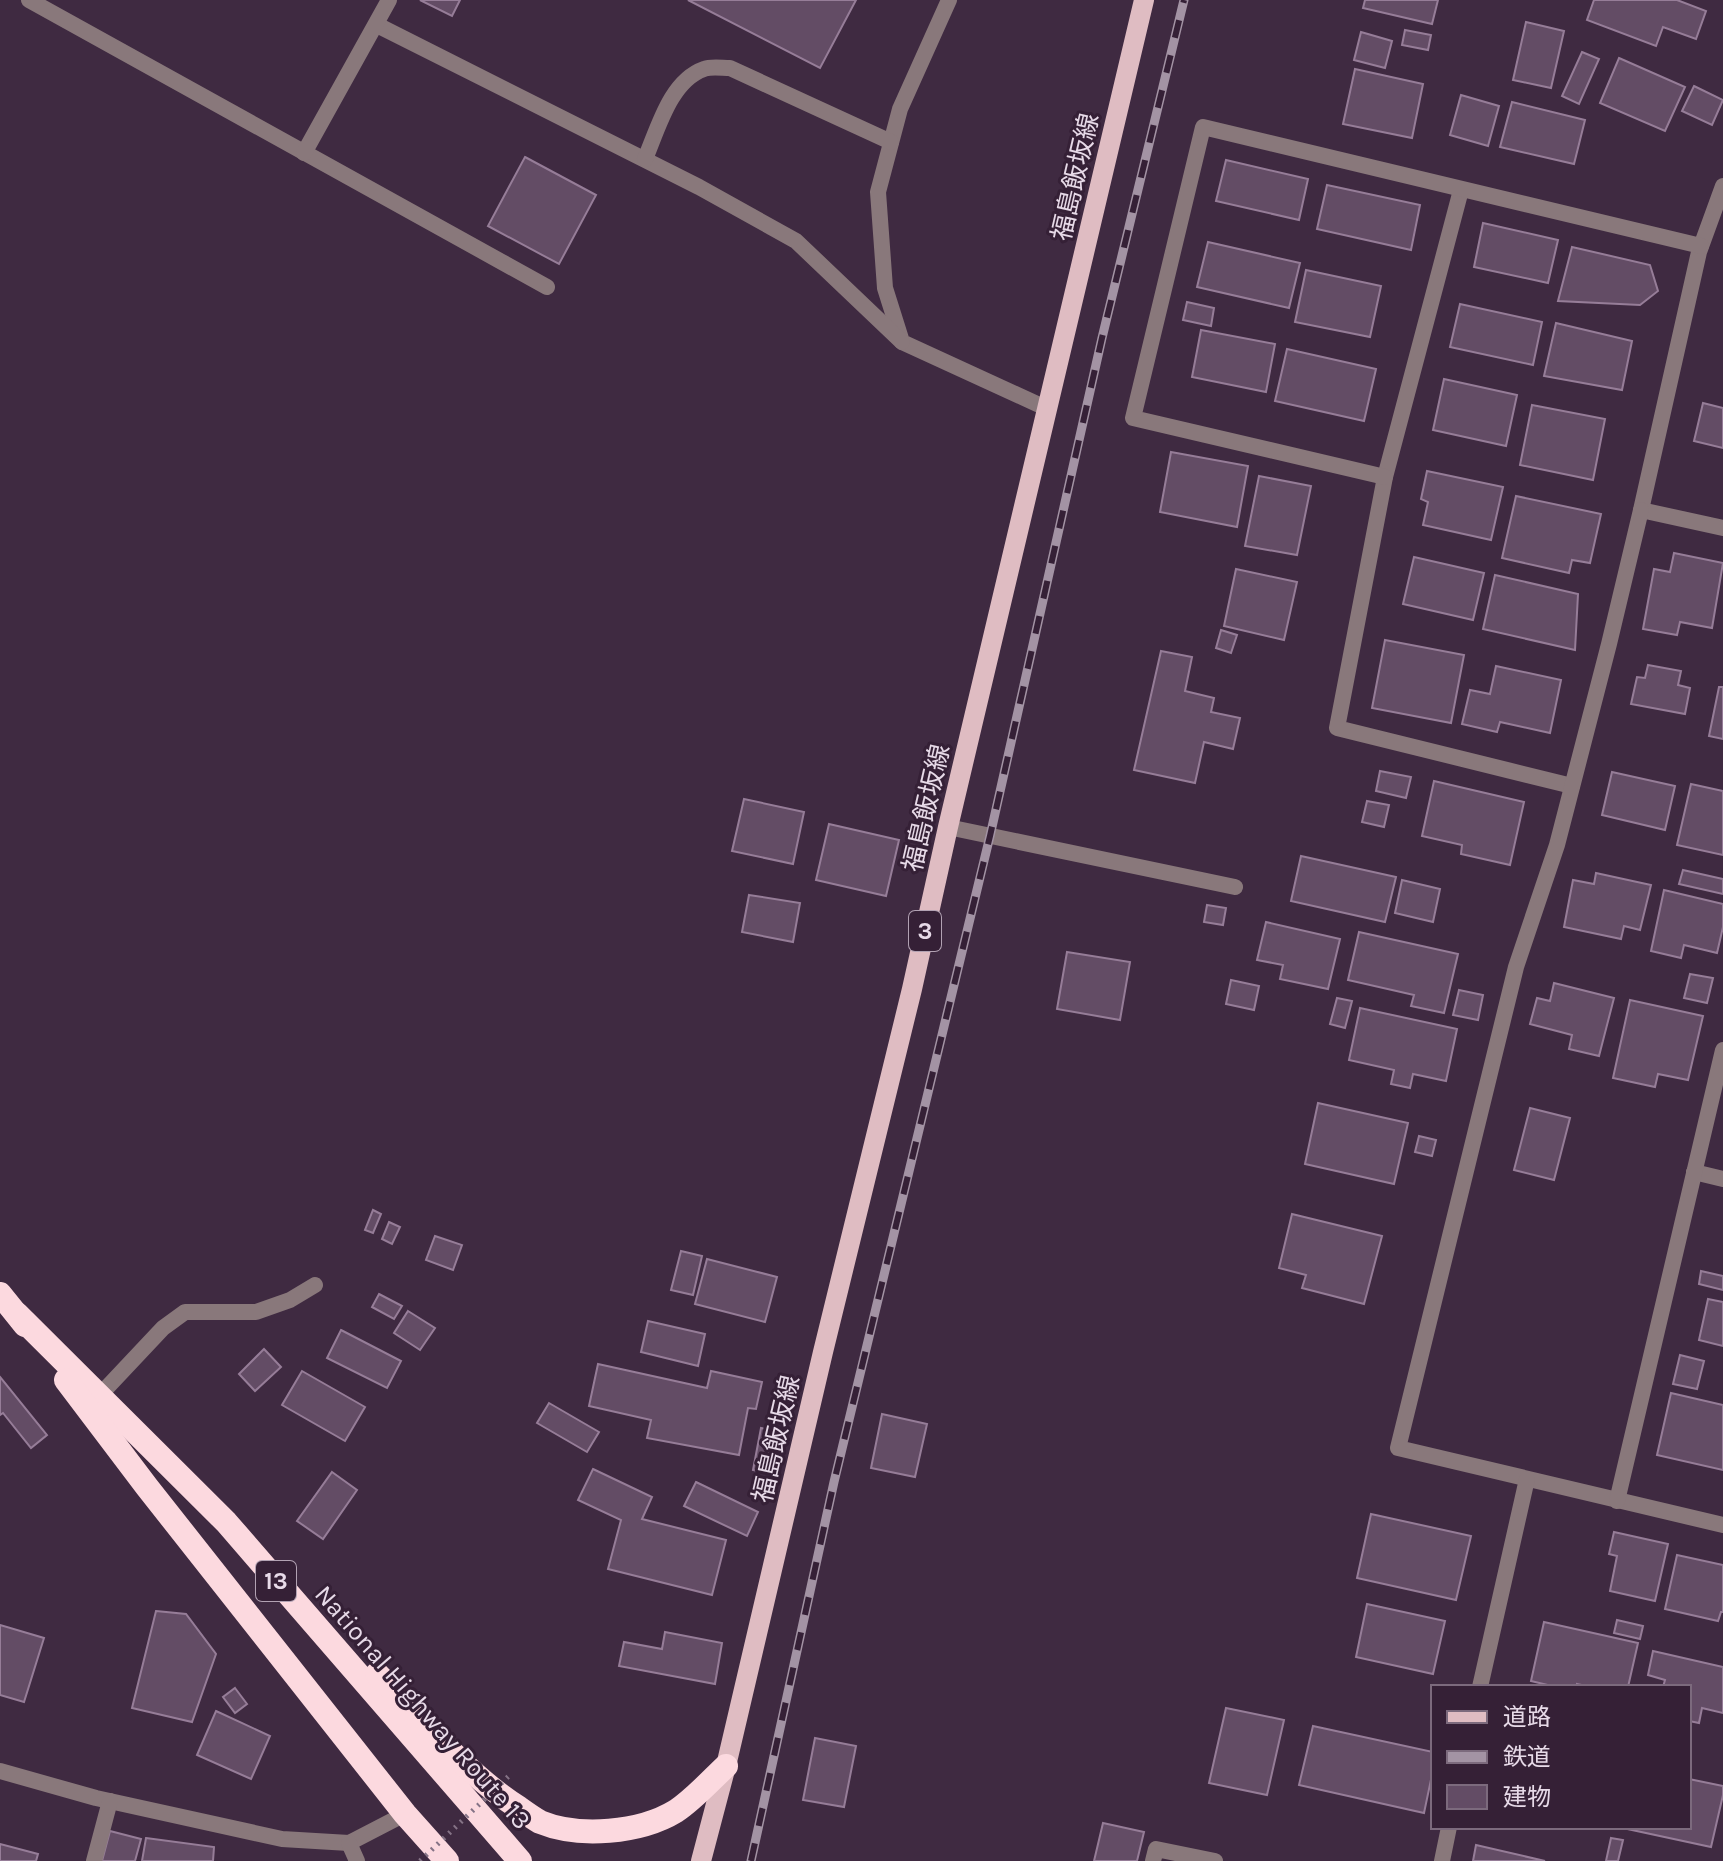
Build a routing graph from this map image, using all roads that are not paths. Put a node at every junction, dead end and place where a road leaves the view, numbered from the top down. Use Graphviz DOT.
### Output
graph roads {
  1 [pos="29,0"];
  2 [pos="389,0"];
  3 [pos="949,0"];
  4 [pos="1144,0"];
  5 [pos="377,25"];
  6 [pos="891,142"];
  7 [pos="304,153"];
  8 [pos="645,159"];
  9 [pos="1723,186"];
  10 [pos="1461,190"];
  11 [pos="1701,246"];
  12 [pos="547,287"];
  13 [pos="902,342"];
  14 [pos="1048,409"];
  15 [pos="1385,477"];
  16 [pos="1641,510"];
  17 [pos="1723,528"];
  18 [pos="1572,786"];
  19 [pos="948,827"];
  20 [pos="1235,887"];
  21 [pos="1723,1050"];
  22 [pos="1694,1172"];
  23 [pos="1723,1179"];
  24 [pos="315,1285"];
  25 [pos="0,1294"];
  26 [pos="17,1314"];
  27 [pos="99,1396"];
  28 [pos="1527,1479"];
  29 [pos="1617,1501"];
  30 [pos="226,1522"];
  31 [pos="1723,1525"];
  32 [pos="1480,1685"];
  33 [pos="726,1766"];
  34 [pos="0,1771"];
  35 [pos="110,1801"];
  36 [pos="405,1814"];
  37 [pos="1449,1829"];
  38 [pos="349,1843"];
  39 [pos="94,1861"];
  40 [pos="357,1861"];
  41 [pos="447,1861"];
  42 [pos="520,1861"];
  43 [pos="701,1861"];
  44 [pos="1153,1861"];
  45 [pos="1215,1861"];
  46 [pos="1442,1861"];
  1 -- 7 [label="street"];
  2 -- 5 [label="street"];
  3 -- 6 [label="street"];
  4 -- 14 [label="main road, 福島飯坂線 / 3"];
  5 -- 7 [label="street"];
  5 -- 8 [label="street"];
  6 -- 8 [label="street"];
  6 -- 13 [label="street"];
  7 -- 12 [label="street"];
  8 -- 13 [label="street"];
  9 -- 11 [label="street"];
  10 -- 11 [label="street"];
  10 -- 15 [label="street"];
  10 -- 15 [label="street"];
  11 -- 16 [label="street"];
  13 -- 14 [label="street"];
  14 -- 19 [label="main road, 福島飯坂線 / 3"];
  15 -- 18 [label="street"];
  16 -- 17 [label="street"];
  16 -- 18 [label="street"];
  18 -- 28 [label="street"];
  19 -- 20 [label="street"];
  19 -- 33 [label="main road, 福島飯坂線 / 3"];
  21 -- 22 [label="street"];
  22 -- 23 [label="street"];
  22 -- 29 [label="street"];
  24 -- 27 [label="street"];
  25 -- 26 [label="highway, National Highway Route 13 / 13"];
  26 -- 27 [label="highway, National Highway Route 13 / 13"];
  26 -- 36 [label="highway, National Highway Route 13 / 13"];
  27 -- 30 [label="highway, National Highway Route 13 / 13"];
  28 -- 29 [label="street"];
  28 -- 32 [label="street"];
  29 -- 31 [label="street"];
  30 -- 33 [label="highway"];
  30 -- 42 [label="highway, National Highway Route 13 / 13"];
  33 -- 43 [label="main road, 福島飯坂線 / 3"];
  34 -- 35 [label="street"];
  35 -- 38 [label="street"];
  35 -- 39 [label="street"];
  36 -- 38 [label="street"];
  36 -- 41 [label="highway, National Highway Route 13 / 13"];
  37 -- 46 [label="street"];
  38 -- 40 [label="street"];
  44 -- 45 [label="street"];
}
